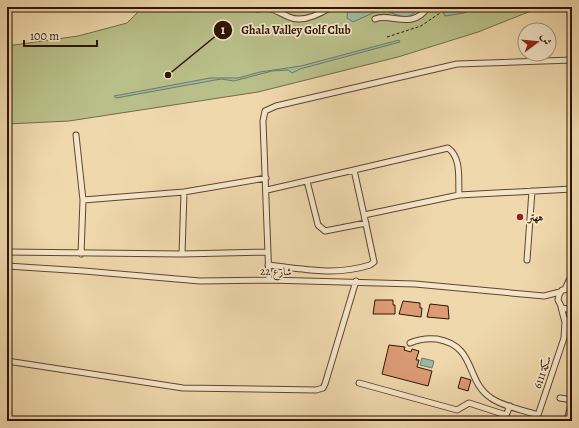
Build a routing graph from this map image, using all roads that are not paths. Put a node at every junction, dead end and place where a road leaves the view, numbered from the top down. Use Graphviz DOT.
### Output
graph roads {
  1 [pos="266,7"];
  2 [pos="331,7"];
  3 [pos="428,7"];
  4 [pos="258,9"];
  5 [pos="375,19"];
  6 [pos="572,60"];
  7 [pos="76,135"];
  8 [pos="354,170"];
  9 [pos="266,178"];
  10 [pos="307,181"];
  11 [pos="267,190"];
  12 [pos="572,190"];
  13 [pos="532,191"];
  14 [pos="184,192"];
  15 [pos="459,195"];
  16 [pos="83,200"];
  17 [pos="364,215"];
  18 [pos="366,223"];
  19 [pos="7,252"];
  20 [pos="267,252"];
  21 [pos="81,254"];
  22 [pos="182,254"];
  23 [pos="527,260"];
  24 [pos="268,265"];
  25 [pos="7,266"];
  26 [pos="572,274"];
  27 [pos="269,280"];
  28 [pos="356,281"];
  29 [pos="572,289"];
  30 [pos="563,291"];
  31 [pos="544,296"];
  32 [pos="560,306"];
  33 [pos="572,310"];
  34 [pos="566,328"];
  35 [pos="410,343"];
  36 [pos="7,361"];
  37 [pos="359,383"];
  38 [pos="560,398"];
  39 [pos="572,400"];
  40 [pos="510,406"];
  41 [pos="538,415"];
  42 [pos="571,415"];
  43 [pos="536,421"];
  44 [pos="567,421"];
  1 -- 2 [label="street"];
  1 -- 4 [label="street"];
  3 -- 5 [label="street"];
  6 -- 9 [label="street"];
  7 -- 16 [label="street"];
  8 -- 10 [label="street"];
  8 -- 15 [label="street"];
  8 -- 17 [label="street"];
  9 -- 11 [label="street"];
  9 -- 14 [label="street"];
  10 -- 11 [label="street"];
  10 -- 18 [label="street"];
  11 -- 20 [label="street"];
  12 -- 13 [label="street"];
  13 -- 15 [label="street"];
  13 -- 23 [label="street"];
  14 -- 16 [label="street"];
  14 -- 22 [label="street"];
  15 -- 17 [label="street"];
  16 -- 21 [label="street"];
  17 -- 18 [label="street"];
  18 -- 24 [label="street"];
  19 -- 21 [label="street"];
  20 -- 22 [label="street"];
  20 -- 24 [label="street"];
  21 -- 22 [label="street"];
  24 -- 27 [label="street"];
  25 -- 27 [label="street, شارع 22"];
  26 -- 30 [label="street"];
  27 -- 28 [label="street, شارع 22"];
  28 -- 31 [label="street, شارع 22"];
  28 -- 36 [label="street"];
  29 -- 30 [label="street, شارع 22"];
  30 -- 31 [label="street, شارع 22"];
  30 -- 32 [label="street"];
  31 -- 32 [label="street, شارع 22"];
  32 -- 33 [label="street, شارع 22"];
  32 -- 34 [label="street, سكة 6111"];
  33 -- 34 [label="street, سكة 6111"];
  34 -- 41 [label="street, سكة 6111"];
  35 -- 40 [label="street"];
  37 -- 40 [label="street"];
  38 -- 39 [label="street"];
  39 -- 42 [label="street"];
  40 -- 41 [label="street"];
  41 -- 43 [label="street, سكة 6111"];
  42 -- 44 [label="street"];
}
